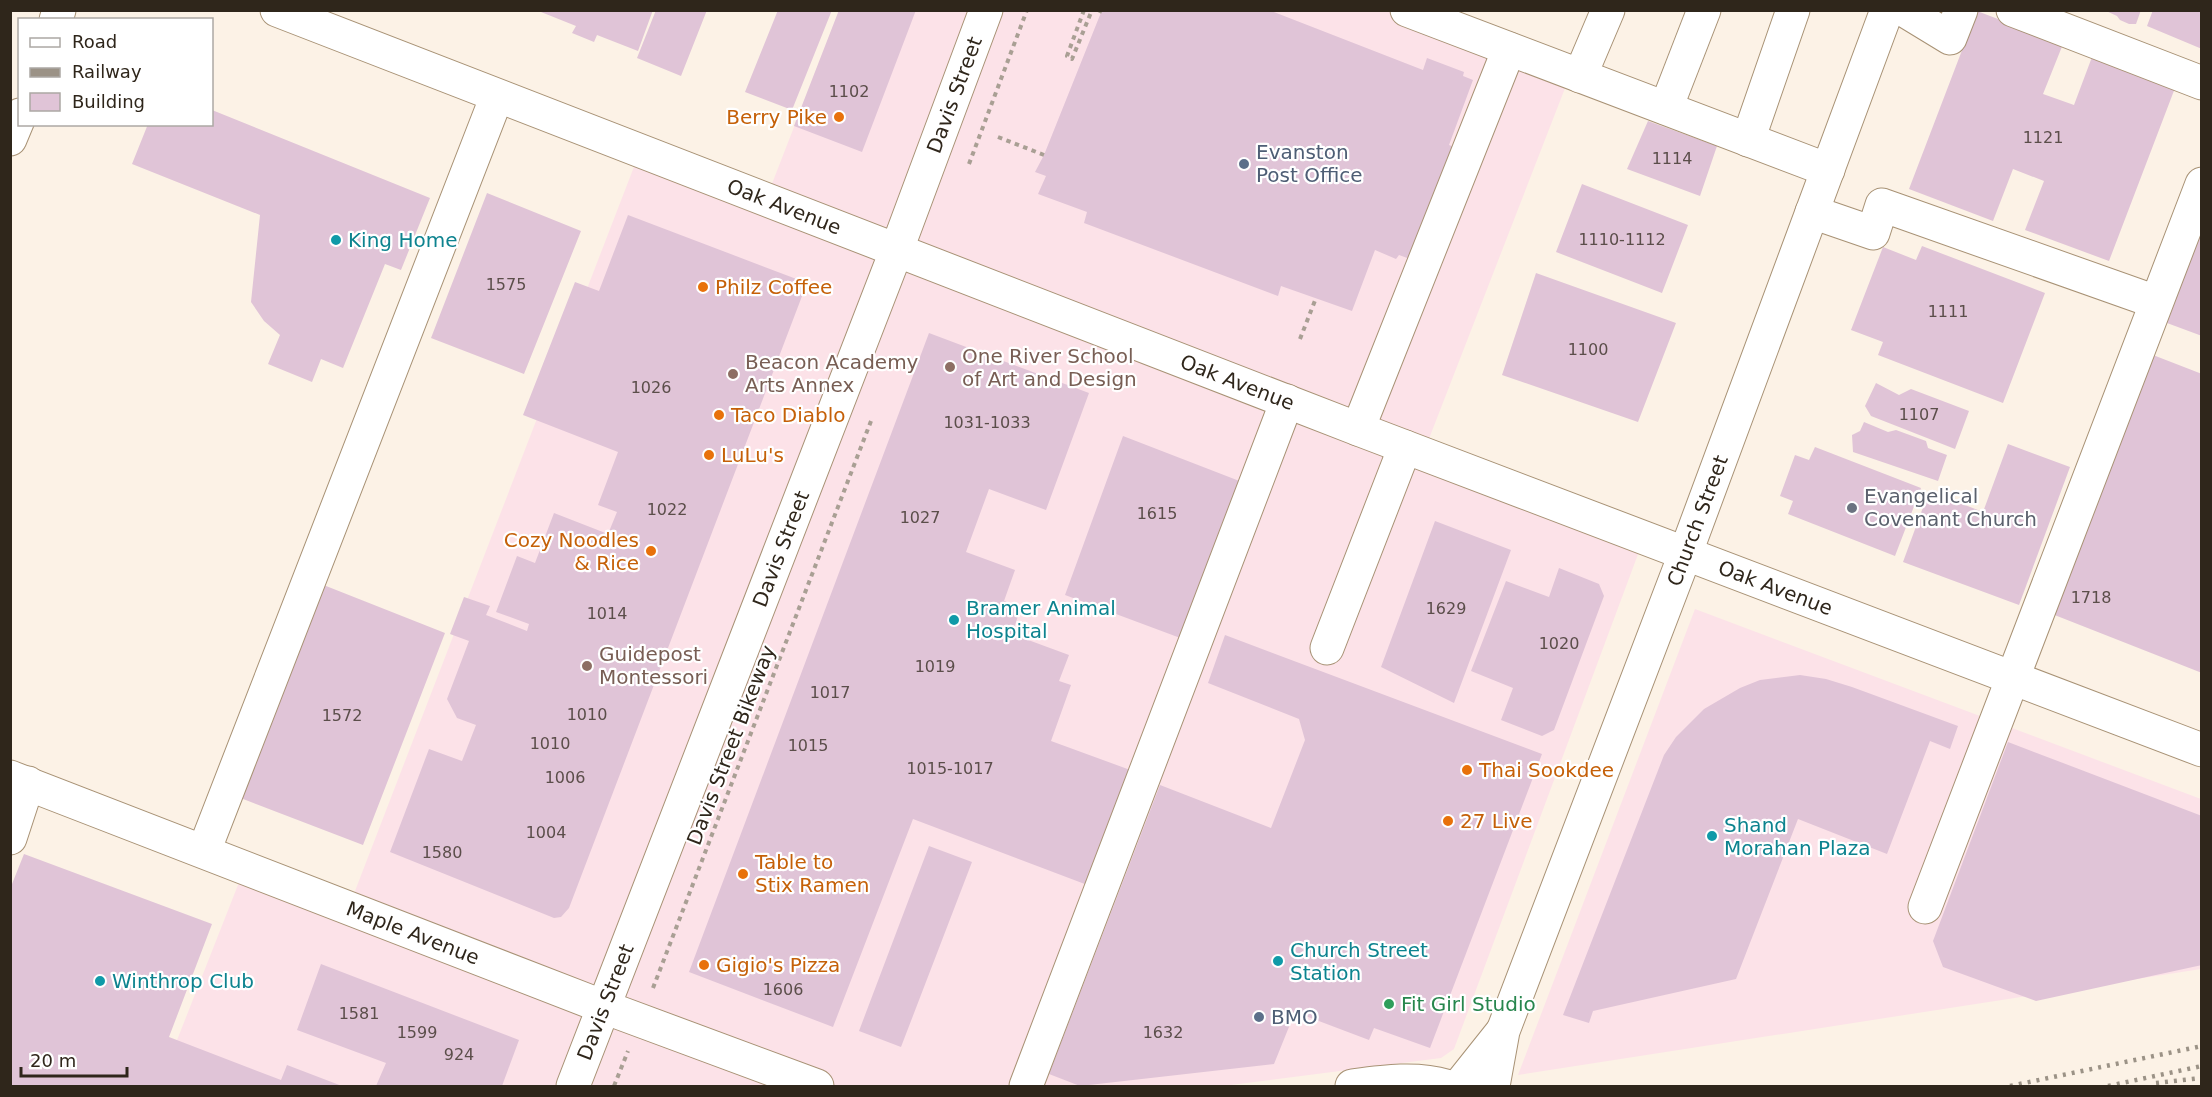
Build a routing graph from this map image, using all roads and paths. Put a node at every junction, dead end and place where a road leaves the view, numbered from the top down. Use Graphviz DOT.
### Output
graph roads {
  1 [pos="277,10"];
  2 [pos="986,10"];
  3 [pos="1028,10"];
  4 [pos="1084,10"];
  5 [pos="1092,10"];
  6 [pos="1407,10"];
  7 [pos="1608,10"];
  8 [pos="1704,10"];
  9 [pos="1793,10"];
  10 [pos="1887,10"];
  11 [pos="1904,10"];
  12 [pos="1961,10"];
  13 [pos="2013,10"];
  14 [pos="2068,10"];
  15 [pos="1509,49"];
  16 [pos="2202,61"];
  17 [pos="1580,76"];
  18 [pos="2202,83"];
  19 [pos="497,96"];
  20 [pos="1666,108"];
  21 [pos="18,120"];
  22 [pos="998,137"];
  23 [pos="10,139"];
  24 [pos="1748,140"];
  25 [pos="1044,155"];
  26 [pos="969,165"];
  27 [pos="1828,170"];
  28 [pos="2202,184"];
  29 [pos="1812,212"];
  30 [pos="897,249"];
  31 [pos="1316,298"];
  32 [pos="2156,302"];
  33 [pos="1300,339"];
  34 [pos="1287,401"];
  35 [pos="871,420"];
  36 [pos="1358,429"];
  37 [pos="1405,447"];
  38 [pos="1686,552"];
  39 [pos="1327,648"];
  40 [pos="2011,678"];
  41 [pos="2202,750"];
  42 [pos="19,780"];
  43 [pos="10,838"];
  44 [pos="204,851"];
  45 [pos="1924,907"];
  46 [pos="604,1007"];
  47 [pos="640,1020"];
  48 [pos="1503,1031"];
  49 [pos="573,1086"];
  50 [pos="614,1086"];
  51 [pos="817,1086"];
  52 [pos="1026,1086"];
  53 [pos="1352,1086"];
  54 [pos="1446,1086"];
  55 [pos="1459,1086"];
  56 [pos="1493,1086"];
  1 -- 19 [label="street, Oak Avenue"];
  2 -- 30 [label="street, Davis Street"];
  3 -- 26 [label="path"];
  4 -- 5 [label="path"];
  6 -- 15 [label="street"];
  7 -- 17 [label="street"];
  8 -- 20 [label="street"];
  9 -- 24 [label="street"];
  10 -- 27 [label="street, Church Street"];
  11 -- 12 [label="street"];
  13 -- 18 [label="street"];
  14 -- 16 [label="street"];
  15 -- 17 [label="street"];
  15 -- 36 [label="street"];
  17 -- 20 [label="street"];
  19 -- 30 [label="street, Oak Avenue"];
  19 -- 44 [label="street"];
  20 -- 24 [label="street"];
  21 -- 23 [label="street"];
  22 -- 25 [label="path"];
  24 -- 27 [label="street"];
  27 -- 29 [label="street, Church Street"];
  28 -- 32 [label="street"];
  29 -- 32 [label="street"];
  29 -- 38 [label="street, Church Street"];
  30 -- 34 [label="street, Oak Avenue"];
  30 -- 46 [label="street, Davis Street"];
  31 -- 33 [label="path"];
  32 -- 40 [label="street"];
  34 -- 36 [label="street, Oak Avenue"];
  34 -- 52 [label="street"];
  35 -- 47 [label="path, Davis Street Bikeway"];
  36 -- 37 [label="street, Oak Avenue"];
  37 -- 38 [label="street, Oak Avenue"];
  37 -- 39 [label="street"];
  38 -- 40 [label="street, Oak Avenue"];
  38 -- 48 [label="street, Church Street"];
  40 -- 41 [label="street, Oak Avenue"];
  40 -- 45 [label="street"];
  42 -- 43 [label="street"];
  42 -- 44 [label="street, Maple Avenue"];
  44 -- 46 [label="street, Maple Avenue"];
  46 -- 47 [label="street, Maple Avenue"];
  46 -- 49 [label="street, Davis Street"];
  47 -- 50 [label="path, Davis Street Bikeway"];
  47 -- 51 [label="street, Maple Avenue"];
  48 -- 55 [label="street, Church Street"];
  48 -- 56 [label="street, Church Street"];
  53 -- 54 [label="street"];
}
